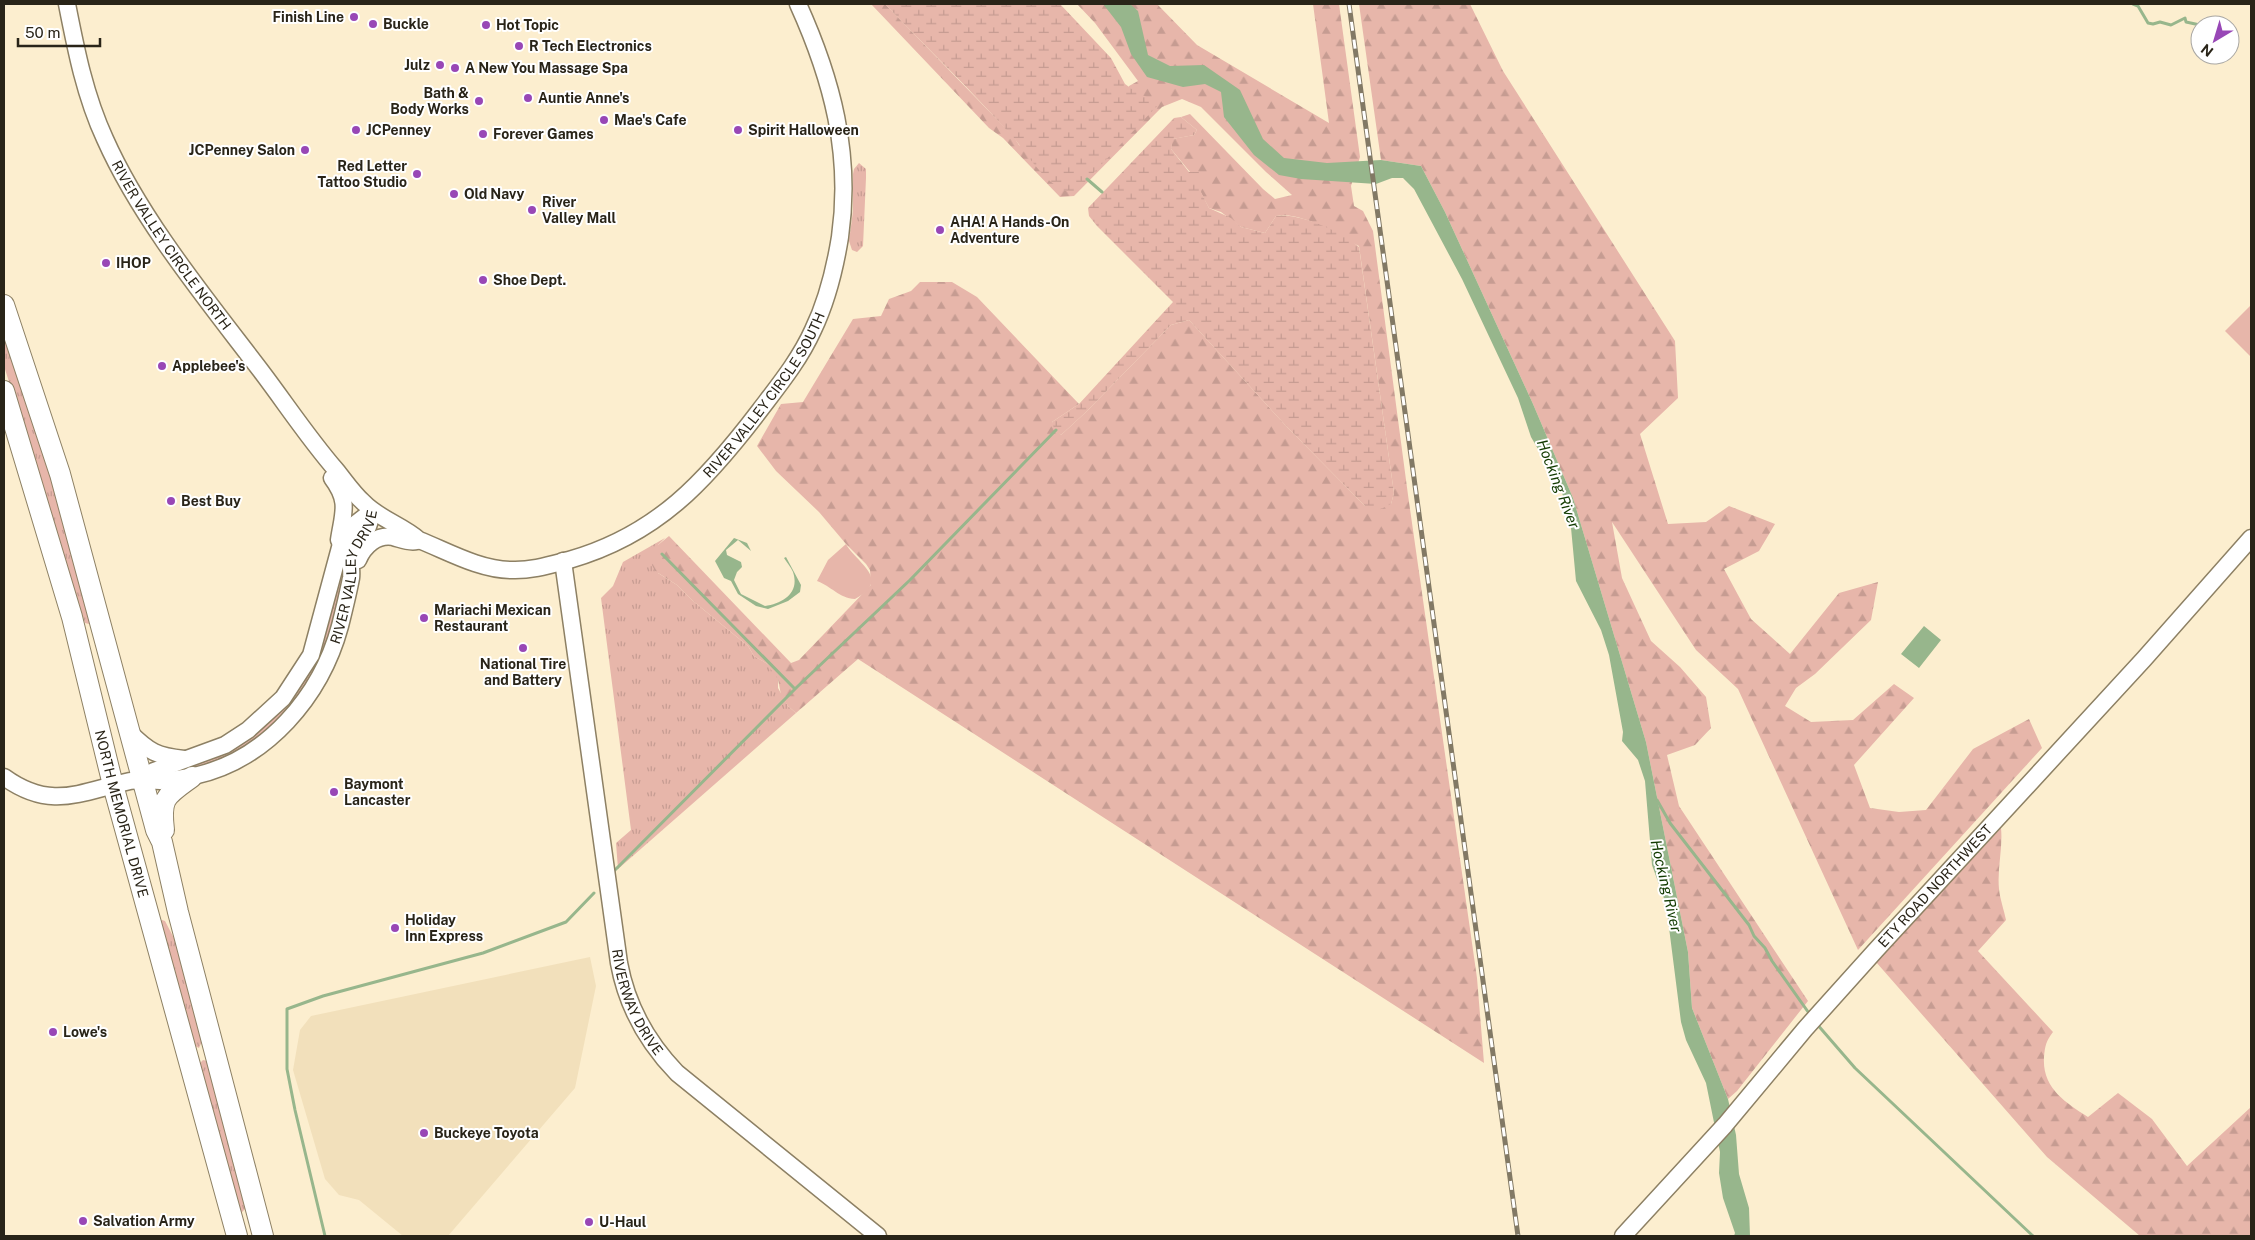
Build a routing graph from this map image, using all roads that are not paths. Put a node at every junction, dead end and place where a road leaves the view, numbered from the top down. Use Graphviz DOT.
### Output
graph roads {
  1 [pos="67,4"];
  2 [pos="798,4"];
  3 [pos="4,305"];
  4 [pos="4,391"];
  5 [pos="327,462"];
  6 [pos="372,510"];
  7 [pos="2251,538"];
  8 [pos="419,540"];
  9 [pos="338,551"];
  10 [pos="563,562"];
  11 [pos="351,575"];
  12 [pos="129,733"];
  13 [pos="188,768"];
  14 [pos="4,778"];
  15 [pos="141,779"];
  16 [pos="113,785"];
  17 [pos="162,842"];
  18 [pos="197,1094"];
  19 [pos="225,1236"];
  20 [pos="237,1236"];
  21 [pos="263,1236"];
  22 [pos="878,1236"];
  23 [pos="1622,1236"];
  1 -- 5 [label="street, RIVER VALLEY CIRCLE NORTH"];
  2 -- 10 [label="street, RIVER VALLEY CIRCLE SOUTH"];
  3 -- 12 [label="main road, NORTH MEMORIAL DRIVE"];
  4 -- 16 [label="main road, NORTH MEMORIAL DRIVE"];
  5 -- 6 [label="street, RIVER VALLEY CIRCLE NORTH"];
  5 -- 9 [label="street, RIVER VALLEY CIRCLE NORTH"];
  6 -- 8 [label="street, RIVER VALLEY CIRCLE SOUTH"];
  6 -- 9 [label="street, RIVER VALLEY DRIVE"];
  6 -- 11 [label="street, RIVER VALLEY DRIVE"];
  7 -- 23 [label="street, ETY ROAD NORTHWEST"];
  8 -- 10 [label="street, RIVER VALLEY CIRCLE SOUTH"];
  8 -- 11 [label="street, RIVER VALLEY CIRCLE SOUTH"];
  9 -- 13 [label="street, RIVER VALLEY DRIVE"];
  10 -- 22 [label="street, RIVERWAY DRIVE"];
  11 -- 13 [label="street, RIVER VALLEY DRIVE"];
  12 -- 13 [label="street, RIVER VALLEY DRIVE"];
  12 -- 15 [label="main road, NORTH MEMORIAL DRIVE"];
  13 -- 15 [label="street, RIVER VALLEY DRIVE"];
  13 -- 17 [label="main road, NORTH MEMORIAL DRIVE"];
  14 -- 16 [label="street, RIVER VALLEY DRIVE"];
  15 -- 16 [label="street, RIVER VALLEY DRIVE"];
  15 -- 17 [label="main road, NORTH MEMORIAL DRIVE"];
  16 -- 18 [label="main road, NORTH MEMORIAL DRIVE"];
  17 -- 21 [label="main road, NORTH MEMORIAL DRIVE"];
  18 -- 19 [label="main road"];
  18 -- 20 [label="main road, NORTH MEMORIAL DRIVE"];
}
